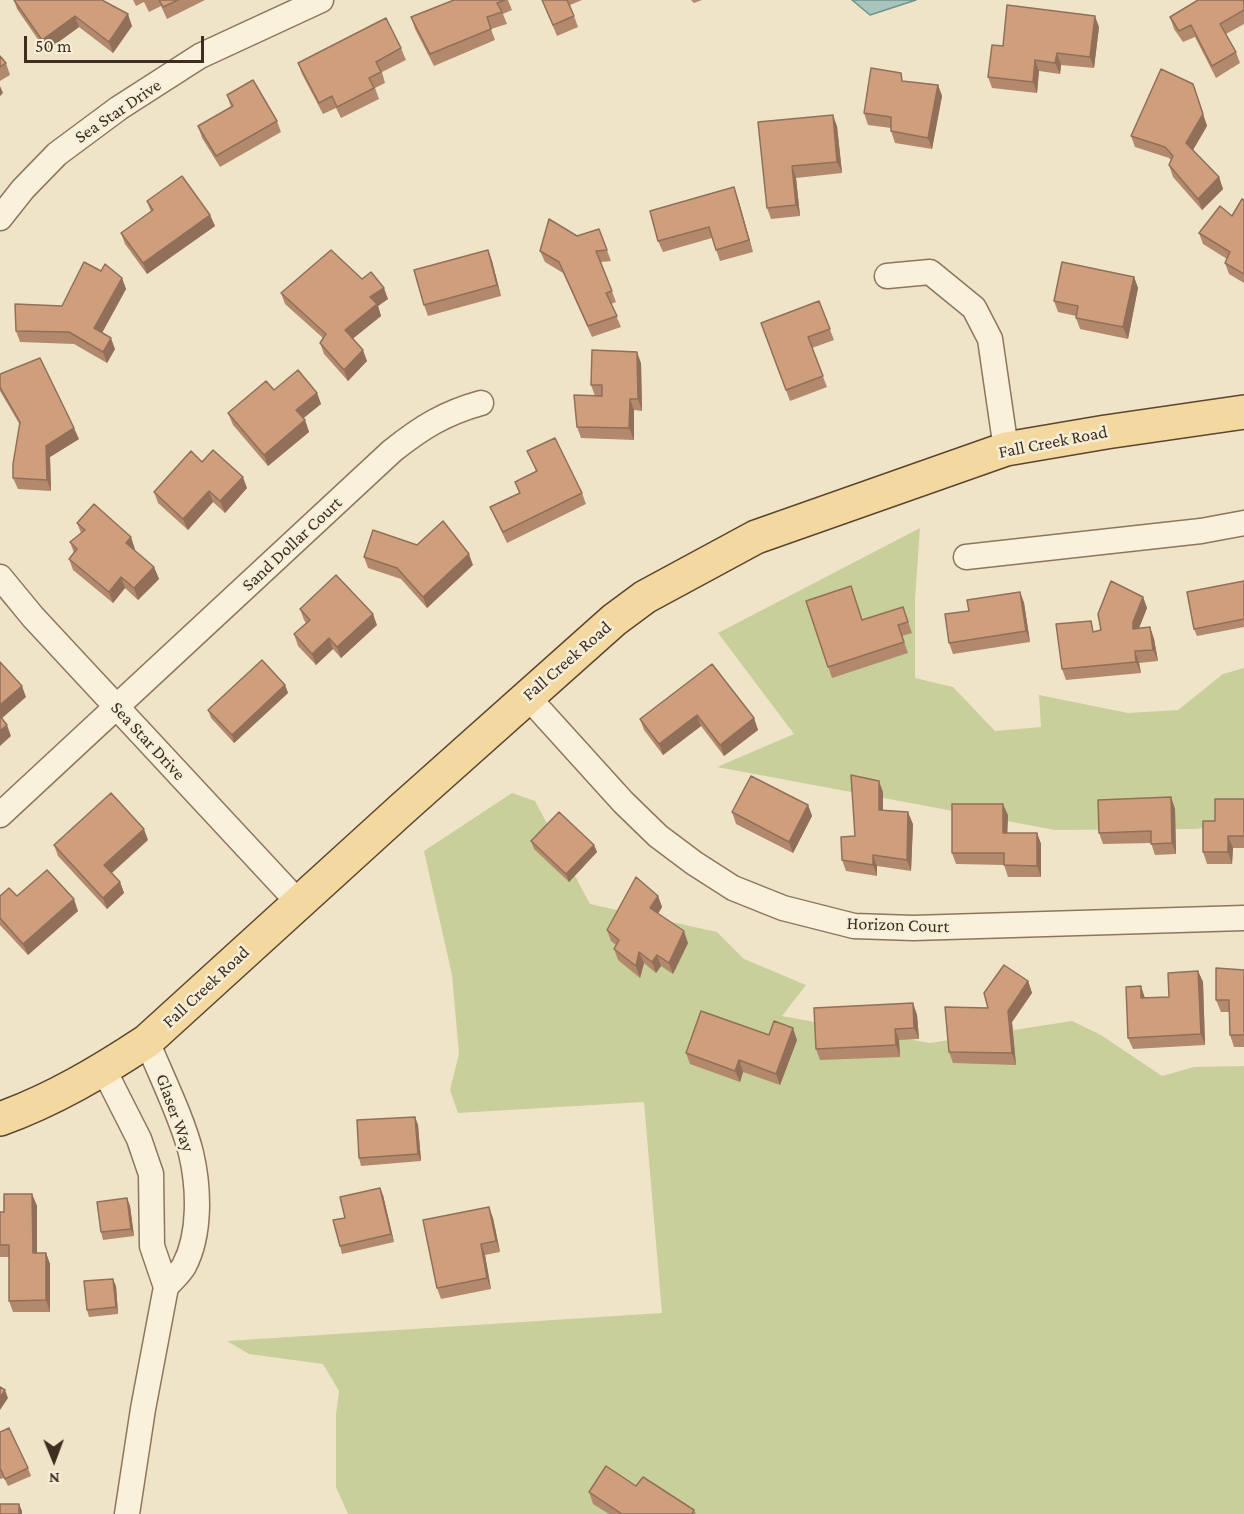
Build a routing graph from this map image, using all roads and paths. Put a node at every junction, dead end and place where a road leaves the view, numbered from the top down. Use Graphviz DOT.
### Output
graph roads {
  1 [pos="321,0"];
  2 [pos="0,218"];
  3 [pos="887,276"];
  4 [pos="482,403"];
  5 [pos="1244,412"];
  6 [pos="1006,449"];
  7 [pos="1244,523"];
  8 [pos="966,557"];
  9 [pos="0,577"];
  10 [pos="527,696"];
  11 [pos="116,706"];
  12 [pos="0,815"];
  13 [pos="298,902"];
  14 [pos="1244,918"];
  15 [pos="147,1041"];
  16 [pos="104,1070"];
  17 [pos="0,1119"];
  18 [pos="166,1287"];
  19 [pos="127,1514"];
  1 -- 2 [label="street, Sea Star Drive"];
  3 -- 6 [label="street"];
  4 -- 11 [label="street, Sand Dollar Court"];
  5 -- 6 [label="main road, Fall Creek Road"];
  6 -- 10 [label="main road, Fall Creek Road"];
  7 -- 8 [label="street"];
  9 -- 11 [label="street, Sea Star Drive"];
  10 -- 13 [label="main road, Fall Creek Road"];
  10 -- 14 [label="street, Horizon Court"];
  11 -- 12 [label="street, Sand Dollar Court"];
  11 -- 13 [label="street, Sea Star Drive"];
  13 -- 15 [label="main road, Fall Creek Road"];
  15 -- 16 [label="main road, Fall Creek Road"];
  15 -- 18 [label="street, Glaser Way"];
  16 -- 17 [label="main road, Fall Creek Road"];
  16 -- 18 [label="street, Glaser Way"];
  18 -- 19 [label="street, Glaser Way"];
}
